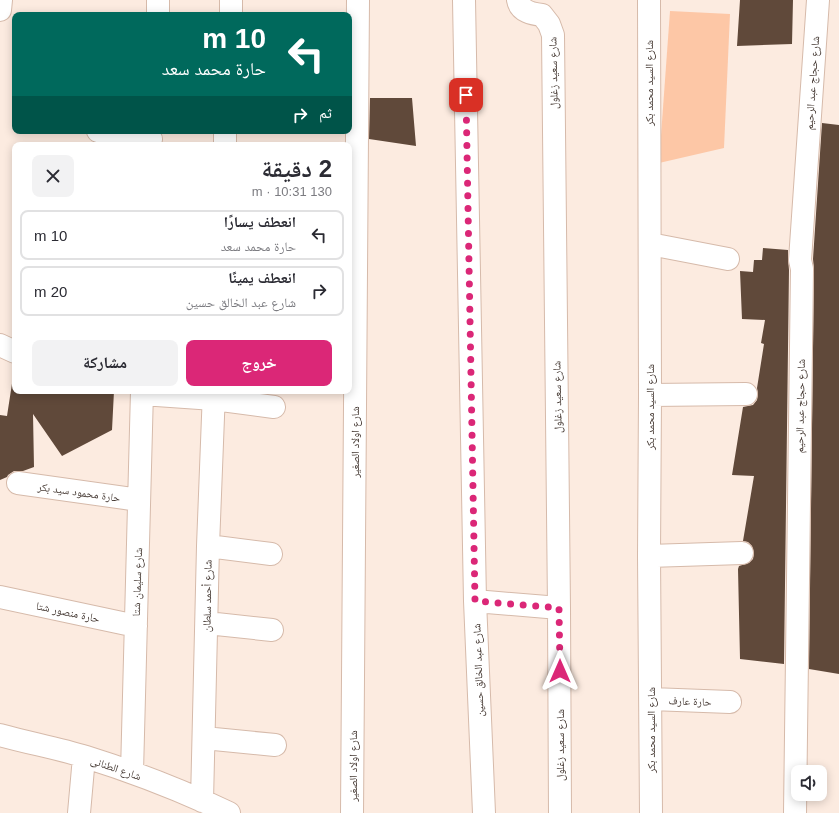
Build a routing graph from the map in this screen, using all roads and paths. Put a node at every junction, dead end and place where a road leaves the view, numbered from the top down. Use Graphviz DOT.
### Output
graph roads {
  1 [pos="1,0"];
  2 [pos="158,0"];
  3 [pos="231,0"];
  4 [pos="358,0"];
  5 [pos="464,0"];
  6 [pos="518,0"];
  7 [pos="649,0"];
  8 [pos="818,0"];
  9 [pos="0,10"];
  10 [pos="158,12"];
  11 [pos="231,12"];
  12 [pos="121,134"];
  13 [pos="151,138"];
  14 [pos="650,244"];
  15 [pos="728,259"];
  16 [pos="0,345"];
  17 [pos="12,351"];
  18 [pos="142,394"];
  19 [pos="190,394"];
  20 [pos="746,394"];
  21 [pos="214,395"];
  22 [pos="650,395"];
  23 [pos="274,407"];
  24 [pos="18,483"];
  25 [pos="139,500"];
  26 [pos="208,546"];
  27 [pos="742,553"];
  28 [pos="271,554"];
  29 [pos="649,556"];
  30 [pos="0,597"];
  31 [pos="475,601"];
  32 [pos="559,608"];
  33 [pos="207,623"];
  34 [pos="136,626"];
  35 [pos="272,630"];
  36 [pos="651,699"];
  37 [pos="730,702"];
  38 [pos="0,735"];
  39 [pos="204,738"];
  40 [pos="275,745"];
  41 [pos="84,757"];
  42 [pos="132,772"];
  43 [pos="214,808"];
  44 [pos="79,813"];
  45 [pos="352,813"];
  46 [pos="484,813"];
  47 [pos="560,813"];
  48 [pos="651,813"];
  49 [pos="795,813"];
  1 -- 9 [label="street"];
  2 -- 10 [label="street"];
  3 -- 11 [label="street"];
  4 -- 45 [label="street, شارع اولاد الصغير"];
  5 -- 31 [label="street, شارع عبد الخالق حسين"];
  6 -- 32 [label="street, شارع سعيد زغلول"];
  7 -- 14 [label="street, شارع السيد محمد بكر"];
  8 -- 49 [label="street, شارع حجاج عبد الرحيم"];
  12 -- 13 [label="street"];
  14 -- 15 [label="street"];
  14 -- 22 [label="street, شارع السيد محمد بكر"];
  16 -- 17 [label="street"];
  18 -- 25 [label="street, شارع سليمان شتا"];
  19 -- 21 [label="street"];
  20 -- 22 [label="street"];
  21 -- 23 [label="street"];
  21 -- 26 [label="street, شارع أحمد سلطان"];
  22 -- 29 [label="street, شارع السيد محمد بكر"];
  24 -- 25 [label="street, حارة محمود سيد بكر"];
  25 -- 34 [label="street, شارع سليمان شتا"];
  26 -- 28 [label="street"];
  26 -- 33 [label="street, شارع أحمد سلطان"];
  27 -- 29 [label="street"];
  29 -- 36 [label="street, شارع السيد محمد بكر"];
  30 -- 34 [label="street, حارة منصور شتا"];
  31 -- 32 [label="street"];
  31 -- 46 [label="street, شارع عبد الخالق حسين"];
  32 -- 47 [label="street, شارع سعيد زغلول"];
  33 -- 35 [label="street"];
  33 -- 39 [label="street, شارع أحمد سلطان"];
  34 -- 42 [label="street, شارع سليمان شتا"];
  36 -- 37 [label="street, حارة عارف"];
  36 -- 48 [label="street, شارع السيد محمد بكر"];
  38 -- 41 [label="street, شارع الطنانى"];
  39 -- 40 [label="street"];
  39 -- 43 [label="street, شارع أحمد سلطان"];
  41 -- 42 [label="street, شارع الطنانى"];
  41 -- 44 [label="street"];
  42 -- 43 [label="street, شارع الطنانى"];
}
